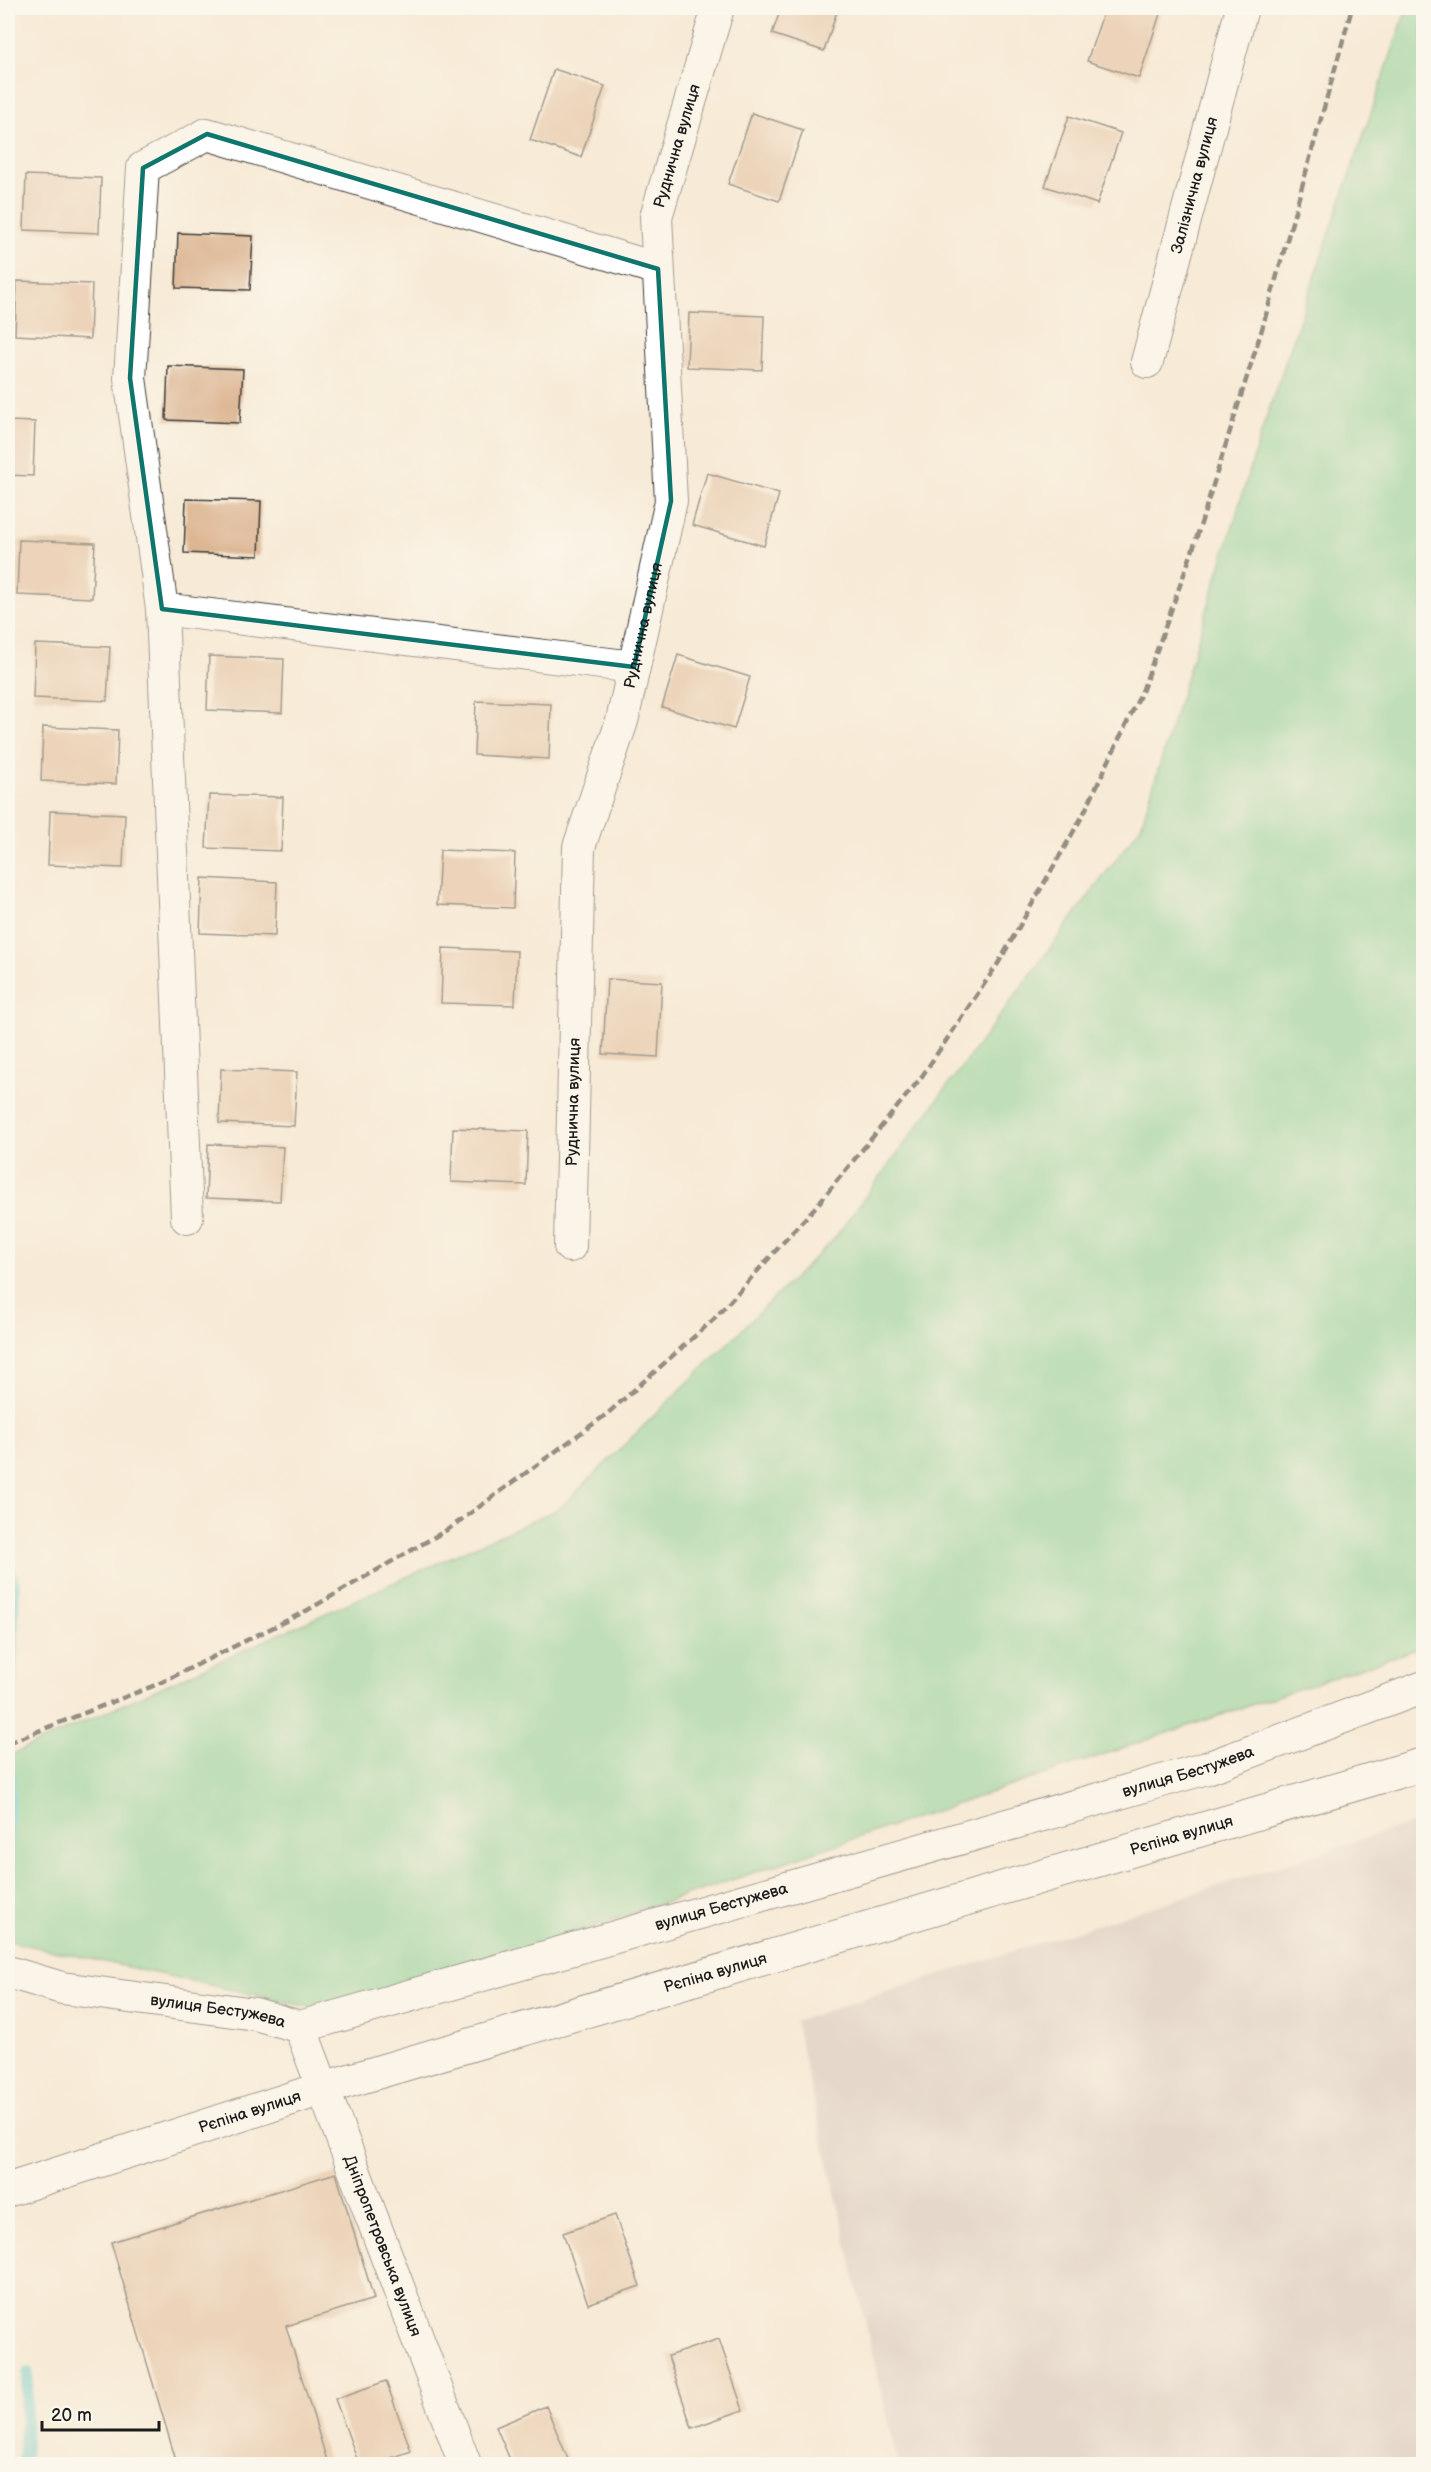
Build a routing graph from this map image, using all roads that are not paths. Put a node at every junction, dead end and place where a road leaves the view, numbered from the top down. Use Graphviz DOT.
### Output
graph roads {
  1 [pos="718,8"];
  2 [pos="1242,8"];
  3 [pos="658,269"];
  4 [pos="1147,362"];
  5 [pos="162,609"];
  6 [pos="634,667"];
  7 [pos="187,1218"];
  8 [pos="570,1246"];
  9 [pos="1424,1687"];
  10 [pos="1424,1764"];
  11 [pos="8,1972"];
  12 [pos="300,2027"];
  13 [pos="324,2088"];
  14 [pos="8,2190"];
  15 [pos="465,2464"];
  1 -- 3 [label="street, Руднична вулиця"];
  2 -- 4 [label="street, Залізнична вулиця"];
  3 -- 5 [label="street"];
  3 -- 6 [label="street, Руднична вулиця"];
  5 -- 6 [label="street"];
  5 -- 7 [label="street"];
  6 -- 8 [label="street, Руднична вулиця"];
  9 -- 12 [label="street, вулиця Бестужева"];
  10 -- 13 [label="street, Рєпіна вулиця"];
  11 -- 12 [label="street, вулиця Бестужева"];
  12 -- 13 [label="street, Дніпропетровська вулиця"];
  13 -- 14 [label="street, Рєпіна вулиця"];
  13 -- 15 [label="street, Дніпропетровська вулиця"];
}
